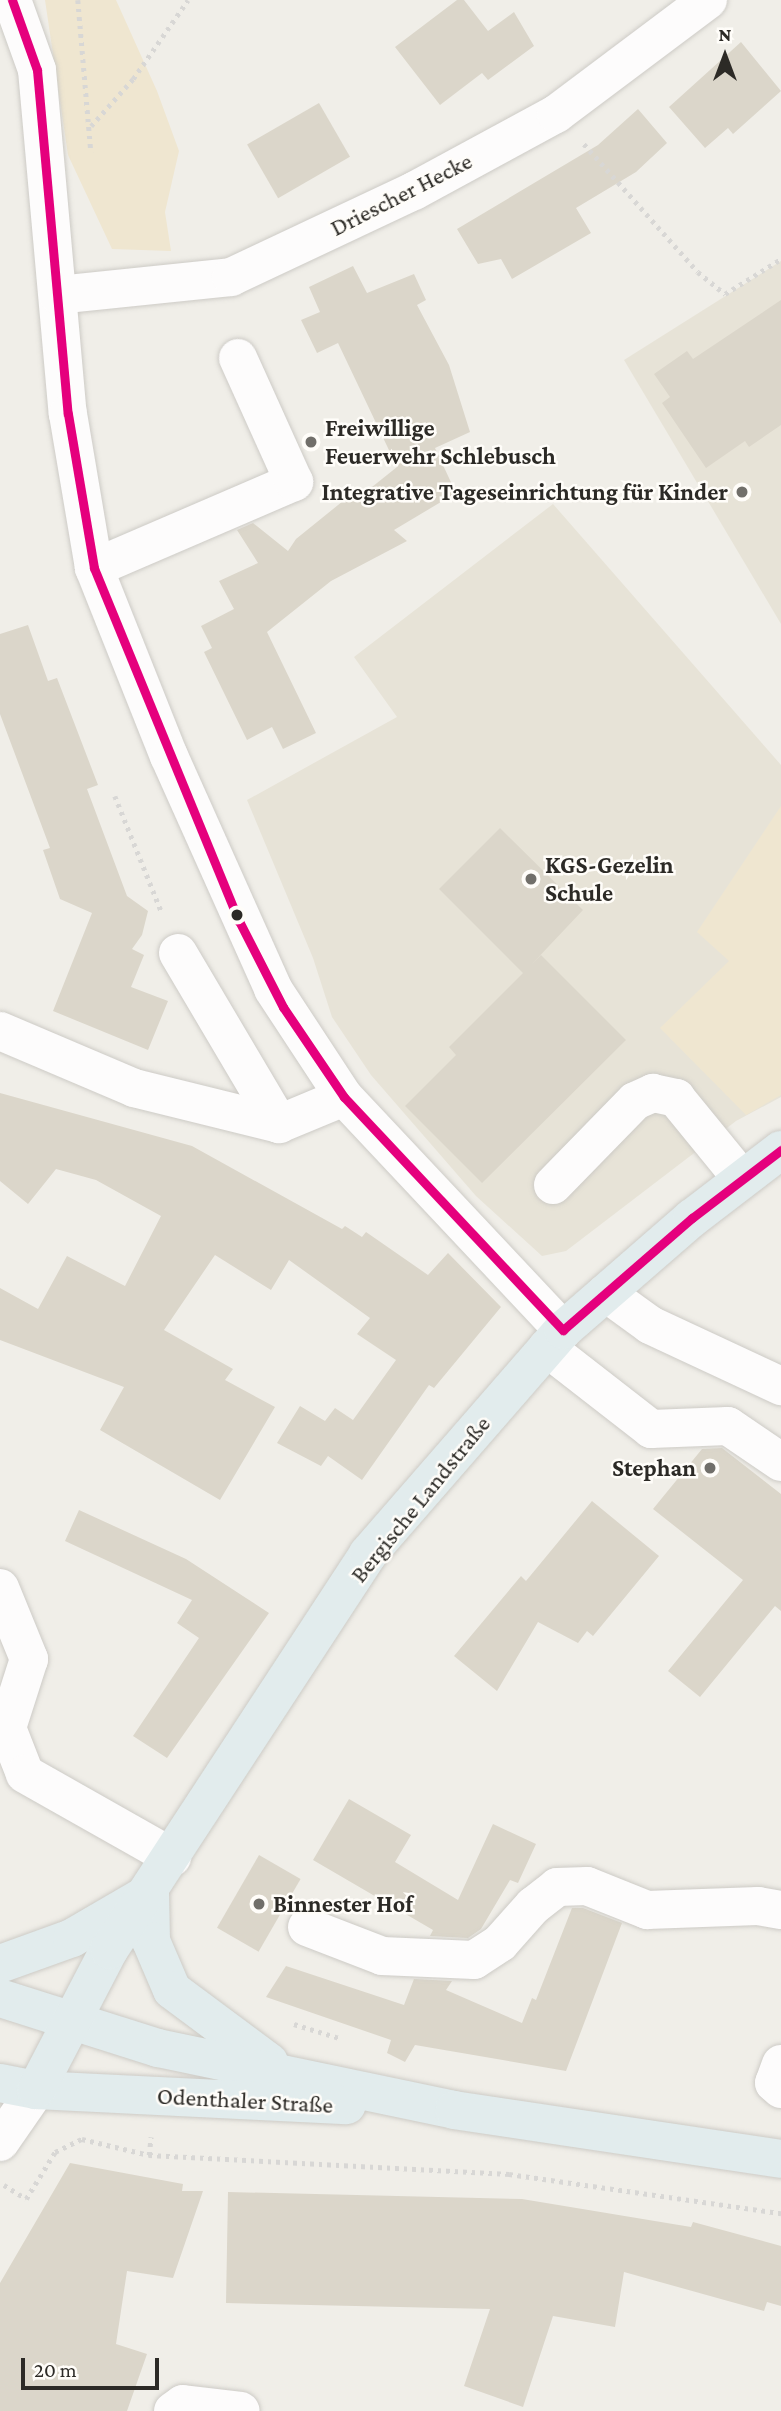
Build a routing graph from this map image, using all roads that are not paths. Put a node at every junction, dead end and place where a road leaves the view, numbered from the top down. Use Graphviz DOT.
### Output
graph roads {
  1 [pos="12,0"];
  2 [pos="708,0"];
  3 [pos="58,295"];
  4 [pos="238,358"];
  5 [pos="94,568"];
  6 [pos="178,953"];
  7 [pos="0,1031"];
  8 [pos="344,1097"];
  9 [pos="279,1124"];
  10 [pos="781,1150"];
  11 [pos="742,1178"];
  12 [pos="553,1185"];
  13 [pos="606,1293"];
  14 [pos="555,1339"];
  15 [pos="781,1386"];
  16 [pos="781,1462"];
  17 [pos="0,1588"];
  18 [pos="172,1857"];
  19 [pos="150,1893"];
  20 [pos="781,1910"];
  21 [pos="307,1927"];
  22 [pos="0,1964"];
  23 [pos="0,1998"];
  24 [pos="69,2021"];
  25 [pos="781,2064"];
  26 [pos="282,2071"];
  27 [pos="18,2086"];
  28 [pos="781,2089"];
  29 [pos="454,2110"];
  30 [pos="0,2142"];
  31 [pos="781,2159"];
  32 [pos="173,2411"];
  33 [pos="241,2411"];
  1 -- 3 [label="street"];
  2 -- 3 [label="street, Driescher Hecke"];
  3 -- 5 [label="street"];
  4 -- 5 [label="street"];
  5 -- 8 [label="street"];
  6 -- 9 [label="street"];
  7 -- 9 [label="street"];
  8 -- 9 [label="street"];
  8 -- 14 [label="street"];
  10 -- 11 [label="main road, Bergische Landstraße"];
  11 -- 12 [label="street"];
  11 -- 13 [label="main road, Bergische Landstraße"];
  13 -- 14 [label="main road, Bergische Landstraße"];
  13 -- 15 [label="street"];
  14 -- 16 [label="street"];
  14 -- 18 [label="main road, Bergische Landstraße"];
  17 -- 18 [label="street"];
  18 -- 19 [label="main road, Bergische Landstraße"];
  19 -- 22 [label="main road"];
  19 -- 24 [label="main road, Bergische Landstraße"];
  19 -- 26 [label="main road"];
  20 -- 21 [label="street"];
  23 -- 24 [label="main road, Odenthaler Straße"];
  24 -- 26 [label="main road, Odenthaler Straße"];
  24 -- 27 [label="main road, Bergische Landstraße"];
  25 -- 28 [label="street"];
  26 -- 29 [label="main road, Odenthaler Straße"];
  27 -- 29 [label="main road, Odenthaler Straße"];
  27 -- 30 [label="street"];
  29 -- 31 [label="main road, Odenthaler Straße"];
  32 -- 33 [label="street"];
}
